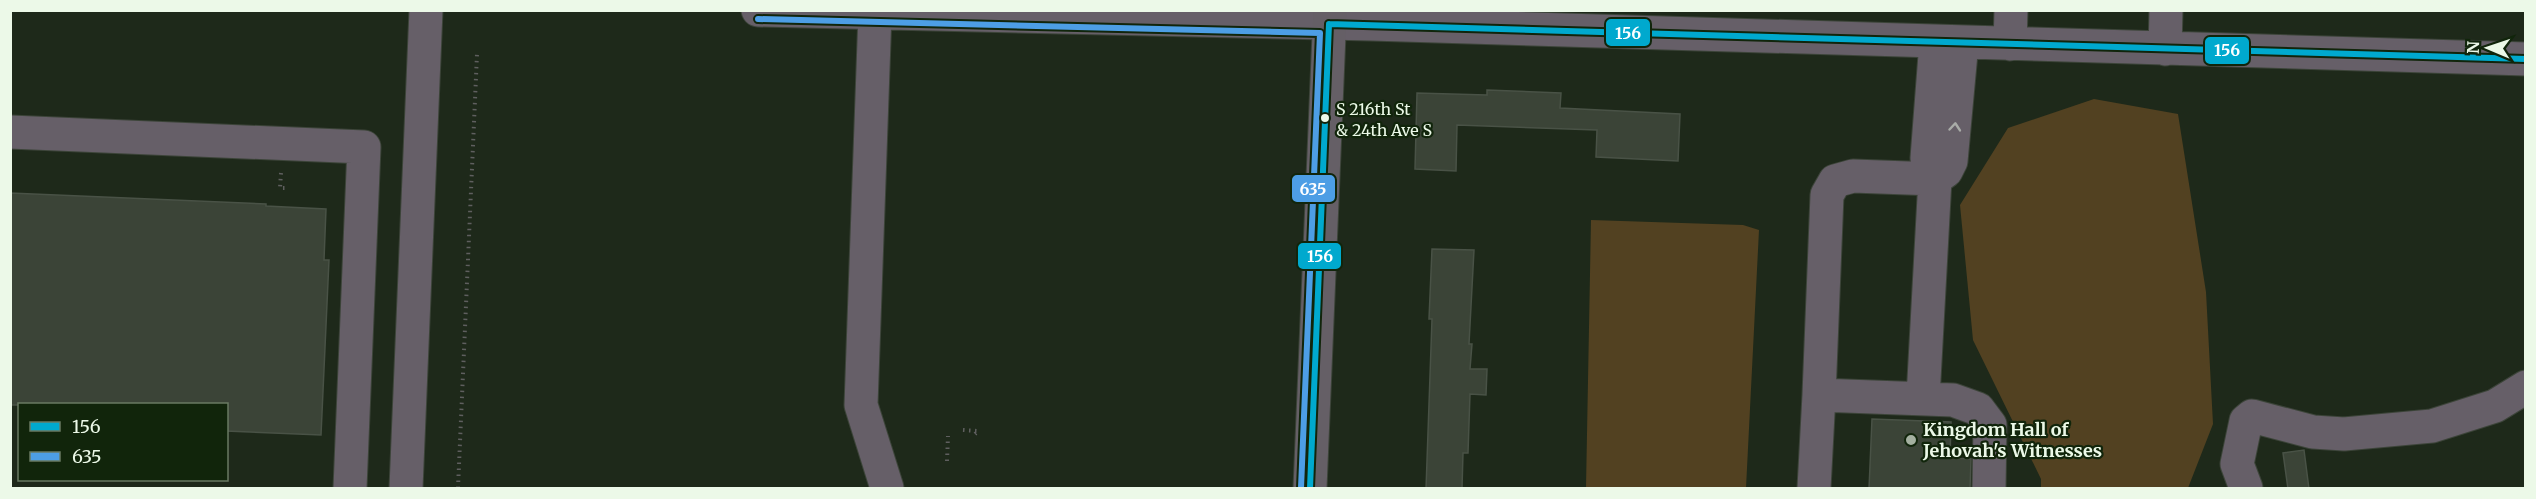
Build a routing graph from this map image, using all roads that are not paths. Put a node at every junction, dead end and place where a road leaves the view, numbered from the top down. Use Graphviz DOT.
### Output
graph roads {
  1 [pos="426,10"];
  2 [pos="758,10"];
  3 [pos="2011,10"];
  4 [pos="2166,10"];
  5 [pos="874,13"];
  6 [pos="1026,13"];
  7 [pos="1329,17"];
  8 [pos="1550,20"];
  9 [pos="1688,22"];
  10 [pos="1828,24"];
  11 [pos="1949,42"];
  12 [pos="2010,44"];
  13 [pos="2165,49"];
  14 [pos="2526,59"];
  15 [pos="10,132"];
  16 [pos="1935,179"];
  17 [pos="2526,387"];
  18 [pos="1818,395"];
  19 [pos="1923,398"];
  20 [pos="350,489"];
  21 [pos="406,489"];
  22 [pos="887,489"];
  23 [pos="1310,489"];
  24 [pos="1814,489"];
  25 [pos="1989,489"];
  26 [pos="2246,489"];
  1 -- 21 [label="street"];
  2 -- 5 [label="street"];
  3 -- 12 [label="street"];
  4 -- 13 [label="street"];
  5 -- 6 [label="street"];
  5 -- 22 [label="street"];
  6 -- 7 [label="street"];
  7 -- 8 [label="street"];
  7 -- 23 [label="main road"];
  8 -- 9 [label="street"];
  9 -- 10 [label="street"];
  10 -- 11 [label="street"];
  11 -- 12 [label="street"];
  11 -- 16 [label="street"];
  12 -- 13 [label="street"];
  13 -- 14 [label="street"];
  15 -- 20 [label="street"];
  16 -- 18 [label="street"];
  16 -- 19 [label="street"];
  17 -- 26 [label="street"];
  18 -- 19 [label="street"];
  18 -- 24 [label="street"];
  19 -- 25 [label="street"];
}
